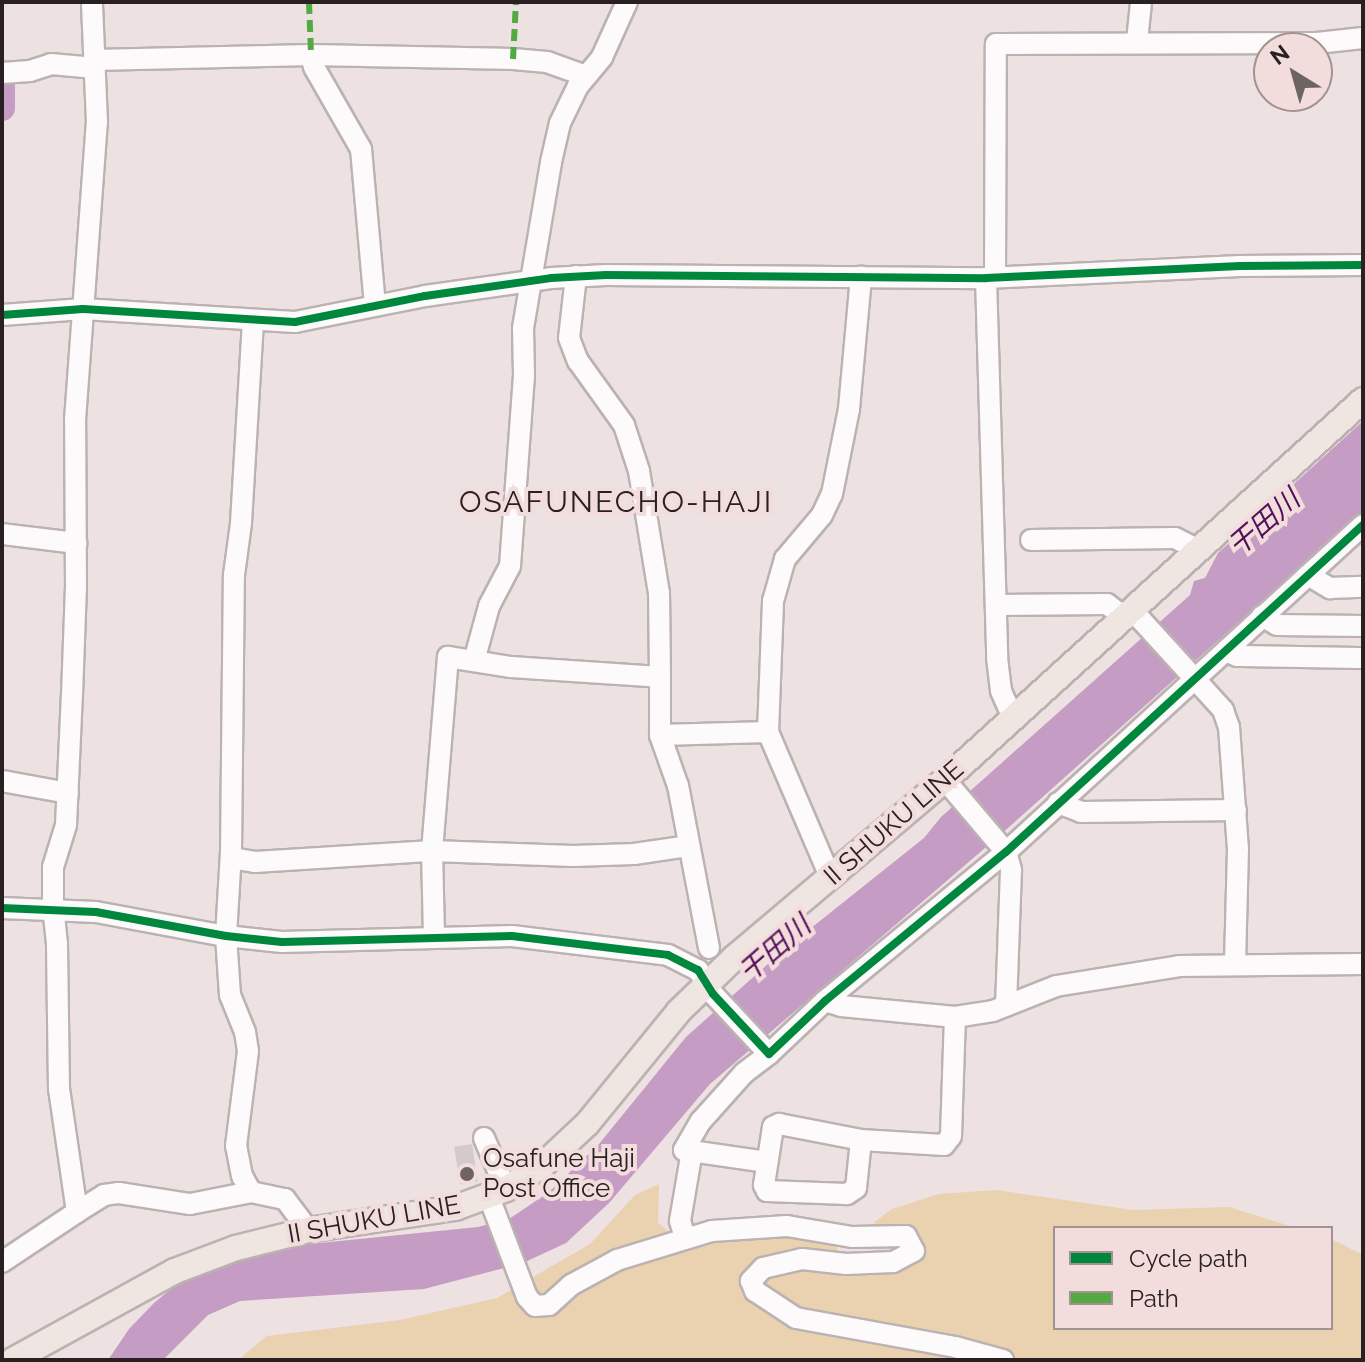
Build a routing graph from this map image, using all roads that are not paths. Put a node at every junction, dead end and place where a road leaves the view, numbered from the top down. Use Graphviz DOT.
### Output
graph roads {
  1 [pos="92,2"];
  2 [pos="627,2"];
  3 [pos="1141,2"];
  4 [pos="1363,38"];
  5 [pos="1137,41"];
  6 [pos="311,55"];
  7 [pos="94,64"];
  8 [pos="2,73"];
  9 [pos="586,76"];
  10 [pos="1363,265"];
  11 [pos="576,276"];
  12 [pos="861,277"];
  13 [pos="991,278"];
  14 [pos="532,281"];
  15 [pos="375,305"];
  16 [pos="83,309"];
  17 [pos="2,315"];
  18 [pos="253,321"];
  19 [pos="1363,400"];
  20 [pos="1363,525"];
  21 [pos="2,534"];
  22 [pos="1031,540"];
  23 [pos="76,543"];
  24 [pos="1200,551"];
  25 [pos="1308,575"];
  26 [pos="1363,587"];
  27 [pos="996,605"];
  28 [pos="1262,616"];
  29 [pos="1134,617"];
  30 [pos="1363,626"];
  31 [pos="1226,651"];
  32 [pos="1363,658"];
  33 [pos="474,661"];
  34 [pos="660,677"];
  35 [pos="1194,679"];
  36 [pos="1013,718"];
  37 [pos="768,732"];
  38 [pos="660,735"];
  39 [pos="2,781"];
  40 [pos="949,785"];
  41 [pos="68,793"];
  42 [pos="1058,803"];
  43 [pos="1236,810"];
  44 [pos="689,846"];
  45 [pos="1003,848"];
  46 [pos="432,851"];
  47 [pos="231,858"];
  48 [pos="830,877"];
  49 [pos="2,908"];
  50 [pos="53,908"];
  51 [pos="226,936"];
  52 [pos="434,937"];
  53 [pos="709,948"];
  54 [pos="1235,964"];
  55 [pos="1363,964"];
  56 [pos="711,988"];
  57 [pos="825,1001"];
  58 [pos="1006,1006"];
  59 [pos="955,1017"];
  60 [pos="766,1051"];
  61 [pos="484,1138"];
  62 [pos="861,1140"];
  63 [pos="692,1151"];
  64 [pos="767,1162"];
  65 [pos="251,1192"];
  66 [pos="498,1193"];
  67 [pos="77,1212"];
  68 [pos="308,1230"];
  69 [pos="685,1238"];
  70 [pos="2,1262"];
  71 [pos="13,1360"];
  72 [pos="1003,1360"];
  1 -- 7 [label="street"];
  2 -- 9 [label="street"];
  3 -- 5 [label="street"];
  4 -- 5 [label="street"];
  5 -- 13 [label="street"];
  6 -- 7 [label="street"];
  6 -- 9 [label="street"];
  6 -- 15 [label="street"];
  7 -- 8 [label="street"];
  7 -- 16 [label="street"];
  9 -- 14 [label="street"];
  10 -- 13 [label="street"];
  11 -- 12 [label="street"];
  11 -- 14 [label="street"];
  11 -- 34 [label="street"];
  12 -- 13 [label="street"];
  12 -- 37 [label="street"];
  13 -- 27 [label="street"];
  14 -- 15 [label="street"];
  14 -- 33 [label="street"];
  15 -- 18 [label="street"];
  16 -- 17 [label="street"];
  16 -- 18 [label="street"];
  16 -- 23 [label="street"];
  18 -- 47 [label="street"];
  19 -- 24 [label="main road, II SHUKU LINE"];
  20 -- 25 [label="street"];
  21 -- 23 [label="street"];
  22 -- 24 [label="street"];
  23 -- 41 [label="street"];
  24 -- 29 [label="main road, II SHUKU LINE"];
  25 -- 26 [label="street"];
  25 -- 28 [label="street"];
  27 -- 29 [label="street"];
  27 -- 36 [label="street"];
  28 -- 30 [label="street"];
  28 -- 31 [label="street"];
  29 -- 35 [label="street"];
  29 -- 36 [label="main road, II SHUKU LINE"];
  31 -- 32 [label="street"];
  31 -- 35 [label="street"];
  33 -- 34 [label="street"];
  33 -- 46 [label="street"];
  34 -- 38 [label="street"];
  35 -- 42 [label="street"];
  35 -- 43 [label="street"];
  36 -- 40 [label="main road, II SHUKU LINE"];
  37 -- 38 [label="street"];
  37 -- 48 [label="street"];
  38 -- 44 [label="street"];
  39 -- 41 [label="street"];
  40 -- 45 [label="street"];
  40 -- 48 [label="main road, II SHUKU LINE"];
  41 -- 50 [label="street"];
  42 -- 43 [label="street"];
  42 -- 45 [label="street"];
  43 -- 54 [label="street"];
  44 -- 46 [label="street"];
  44 -- 53 [label="street"];
  45 -- 57 [label="street"];
  45 -- 58 [label="street"];
  46 -- 47 [label="street"];
  46 -- 52 [label="street"];
  47 -- 51 [label="street"];
  48 -- 56 [label="main road, II SHUKU LINE"];
  49 -- 50 [label="street"];
  50 -- 51 [label="street"];
  50 -- 67 [label="street"];
  51 -- 52 [label="street"];
  51 -- 65 [label="street"];
  52 -- 56 [label="street"];
  54 -- 55 [label="street"];
  54 -- 58 [label="street"];
  56 -- 60 [label="street"];
  56 -- 66 [label="main road, II SHUKU LINE"];
  57 -- 59 [label="street"];
  57 -- 60 [label="street"];
  58 -- 59 [label="street"];
  59 -- 62 [label="street"];
  60 -- 63 [label="street"];
  61 -- 66 [label="street"];
  62 -- 64 [label="street"];
  62 -- 64 [label="street"];
  63 -- 64 [label="street"];
  63 -- 69 [label="street"];
  65 -- 67 [label="street"];
  65 -- 68 [label="street"];
  66 -- 68 [label="main road, II SHUKU LINE"];
  66 -- 69 [label="street"];
  67 -- 70 [label="street"];
  68 -- 71 [label="main road, II SHUKU LINE"];
  69 -- 72 [label="street"];
}
